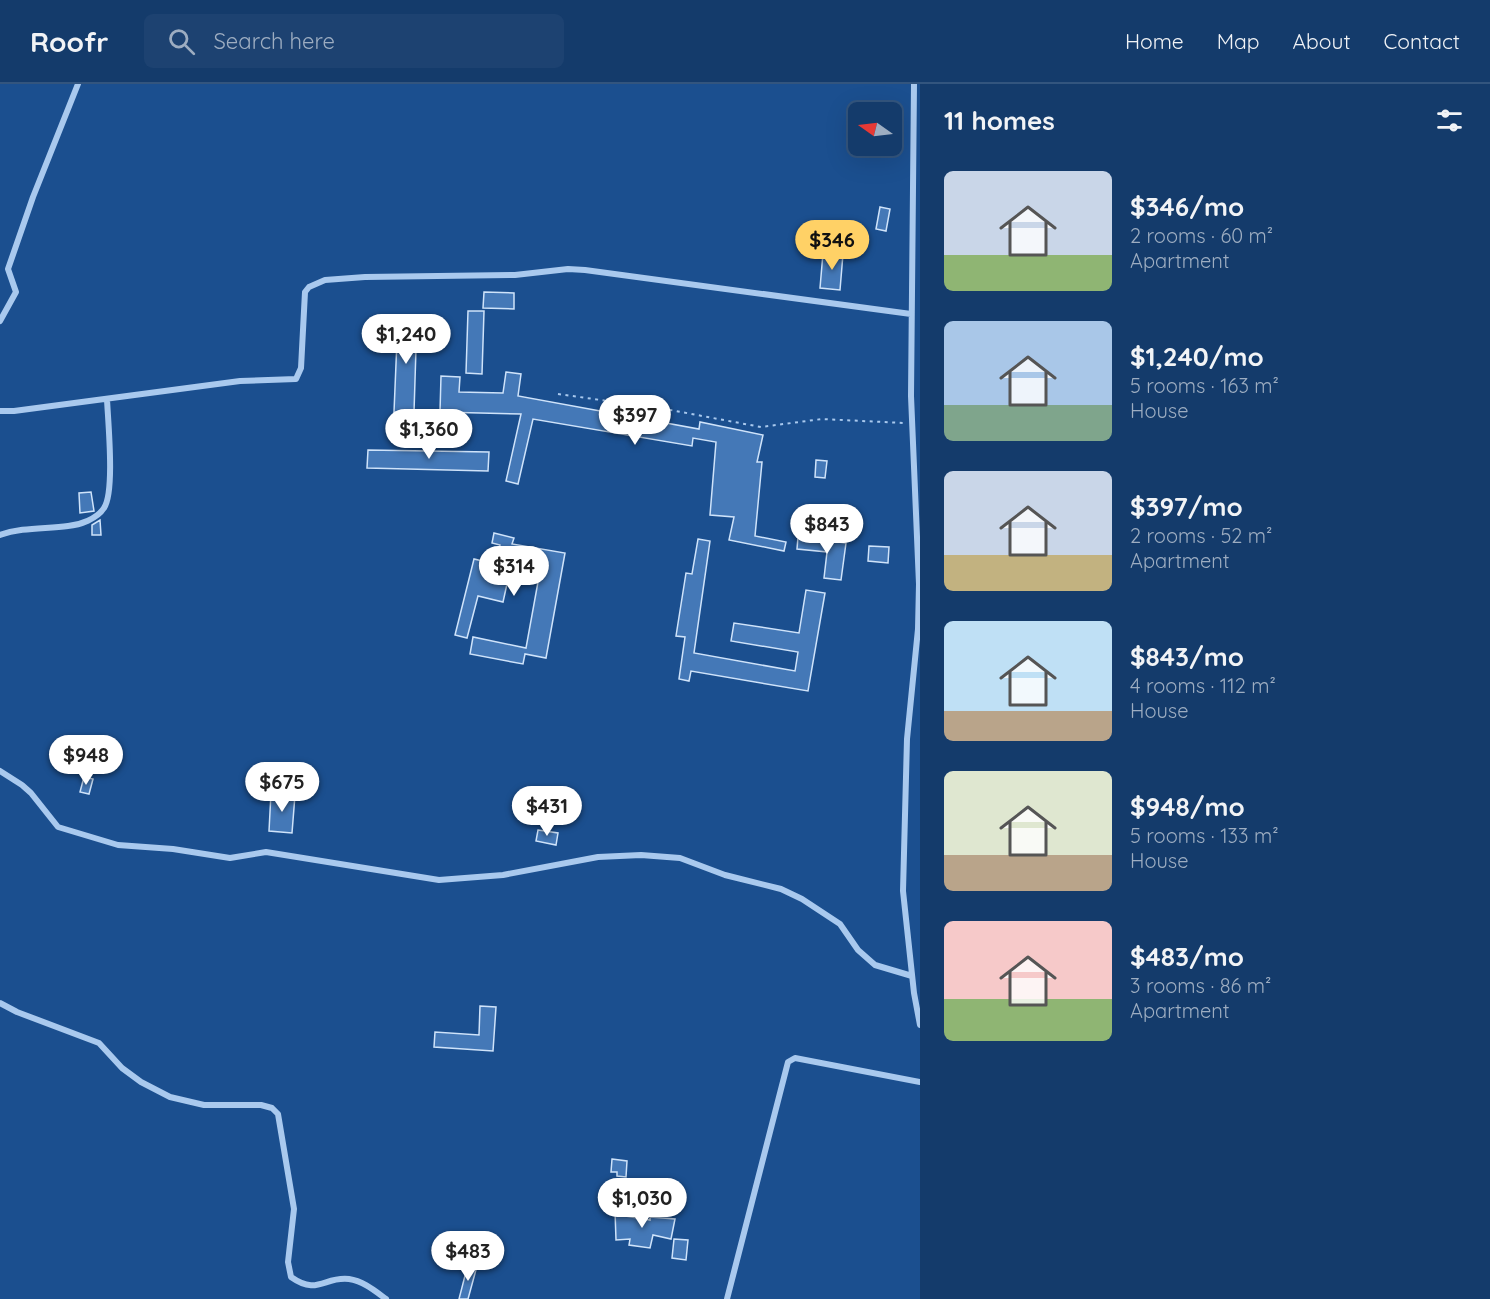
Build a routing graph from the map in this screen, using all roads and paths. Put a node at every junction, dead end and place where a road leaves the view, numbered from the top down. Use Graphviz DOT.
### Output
graph roads {
  1 [pos="78,84"];
  2 [pos="914,84"];
  3 [pos="911,314"];
  4 [pos="0,321"];
  5 [pos="558,394"];
  6 [pos="911,396"];
  7 [pos="920,396"];
  8 [pos="107,399"];
  9 [pos="0,411"];
  10 [pos="912,423"];
  11 [pos="0,535"];
  12 [pos="0,771"];
  13 [pos="912,976"];
  14 [pos="917,993"];
  15 [pos="0,1003"];
  16 [pos="920,1025"];
  17 [pos="920,1082"];
  18 [pos="386,1299"];
  19 [pos="727,1299"];
  1 -- 4 [label="street"];
  2 -- 3 [label="street"];
  3 -- 6 [label="street"];
  3 -- 8 [label="street"];
  5 -- 10 [label="path"];
  6 -- 7 [label="street"];
  6 -- 10 [label="street"];
  8 -- 9 [label="street"];
  8 -- 11 [label="street"];
  10 -- 13 [label="street"];
  12 -- 13 [label="street"];
  13 -- 14 [label="street"];
  14 -- 16 [label="street"];
  15 -- 18 [label="street"];
  17 -- 19 [label="street"];
}
